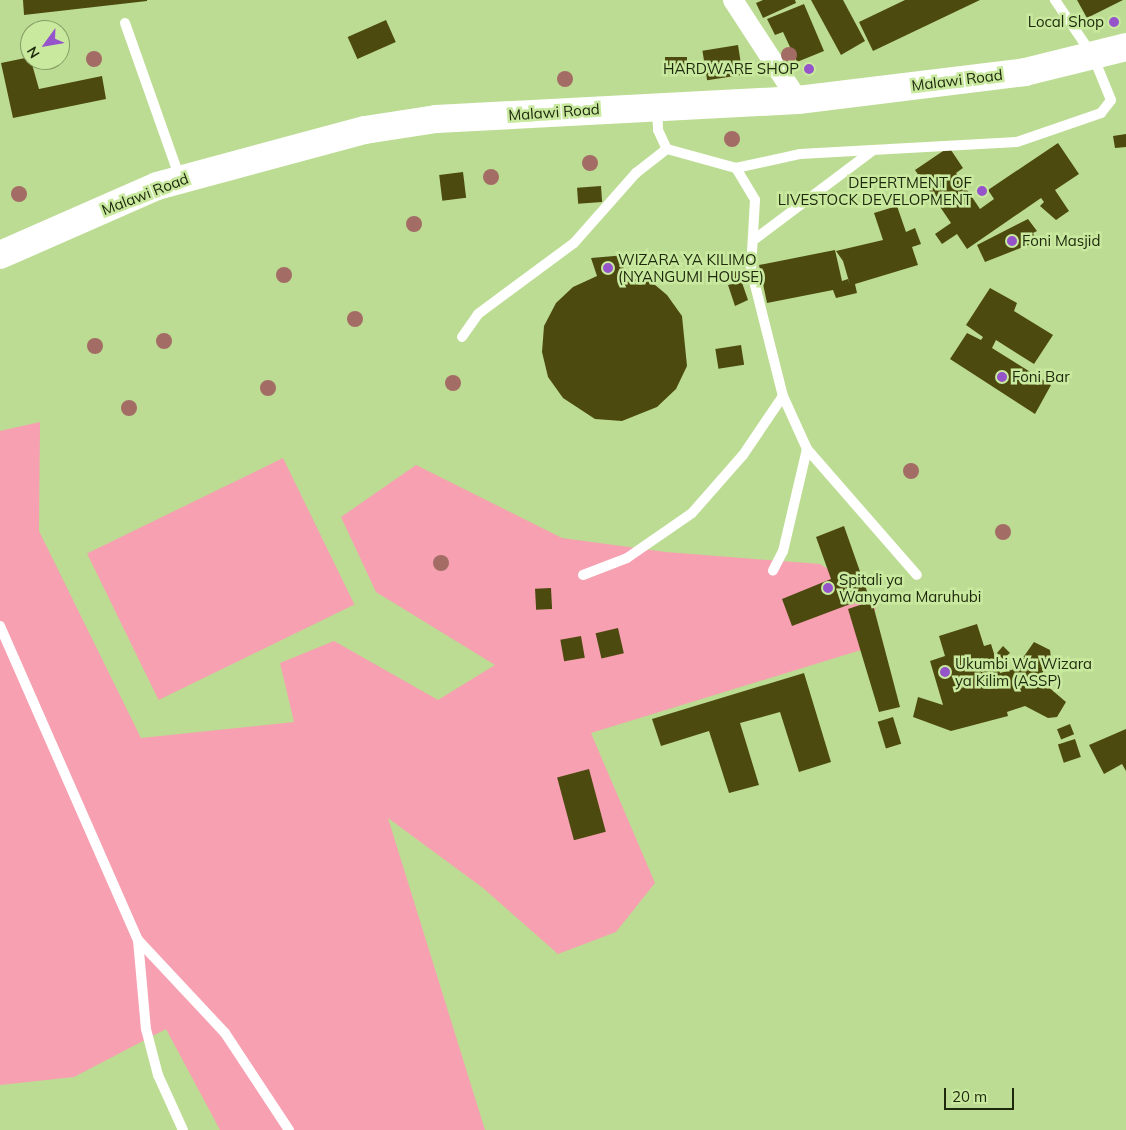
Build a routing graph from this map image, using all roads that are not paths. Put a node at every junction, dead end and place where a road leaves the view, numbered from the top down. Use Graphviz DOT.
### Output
graph roads {
  1 [pos="733,0"];
  2 [pos="1055,0"];
  3 [pos="125,23"];
  4 [pos="1126,47"];
  5 [pos="1093,56"];
  6 [pos="798,100"];
  7 [pos="657,105"];
  8 [pos="667,149"];
  9 [pos="873,151"];
  10 [pos="736,168"];
  11 [pos="181,179"];
  12 [pos="755,239"];
  13 [pos="0,255"];
  14 [pos="462,337"];
  15 [pos="784,396"];
  16 [pos="807,449"];
  17 [pos="773,571"];
  18 [pos="583,575"];
  19 [pos="917,575"];
  20 [pos="0,626"];
  21 [pos="138,940"];
  22 [pos="183,1130"];
  23 [pos="289,1130"];
  1 -- 6 [label="street"];
  2 -- 5 [label="lane"];
  3 -- 11 [label="lane"];
  4 -- 5 [label="main road, Malawi Road"];
  5 -- 6 [label="main road, Malawi Road"];
  5 -- 9 [label="lane"];
  6 -- 7 [label="main road, Malawi Road"];
  7 -- 8 [label="lane"];
  7 -- 11 [label="main road, Malawi Road"];
  8 -- 10 [label="lane"];
  8 -- 14 [label="lane"];
  9 -- 10 [label="lane"];
  9 -- 12 [label="lane"];
  10 -- 12 [label="lane"];
  11 -- 13 [label="main road, Malawi Road"];
  12 -- 15 [label="lane"];
  15 -- 16 [label="lane"];
  15 -- 18 [label="lane"];
  16 -- 17 [label="lane"];
  16 -- 19 [label="lane"];
  20 -- 21 [label="lane"];
  21 -- 22 [label="lane"];
  21 -- 23 [label="lane"];
}
